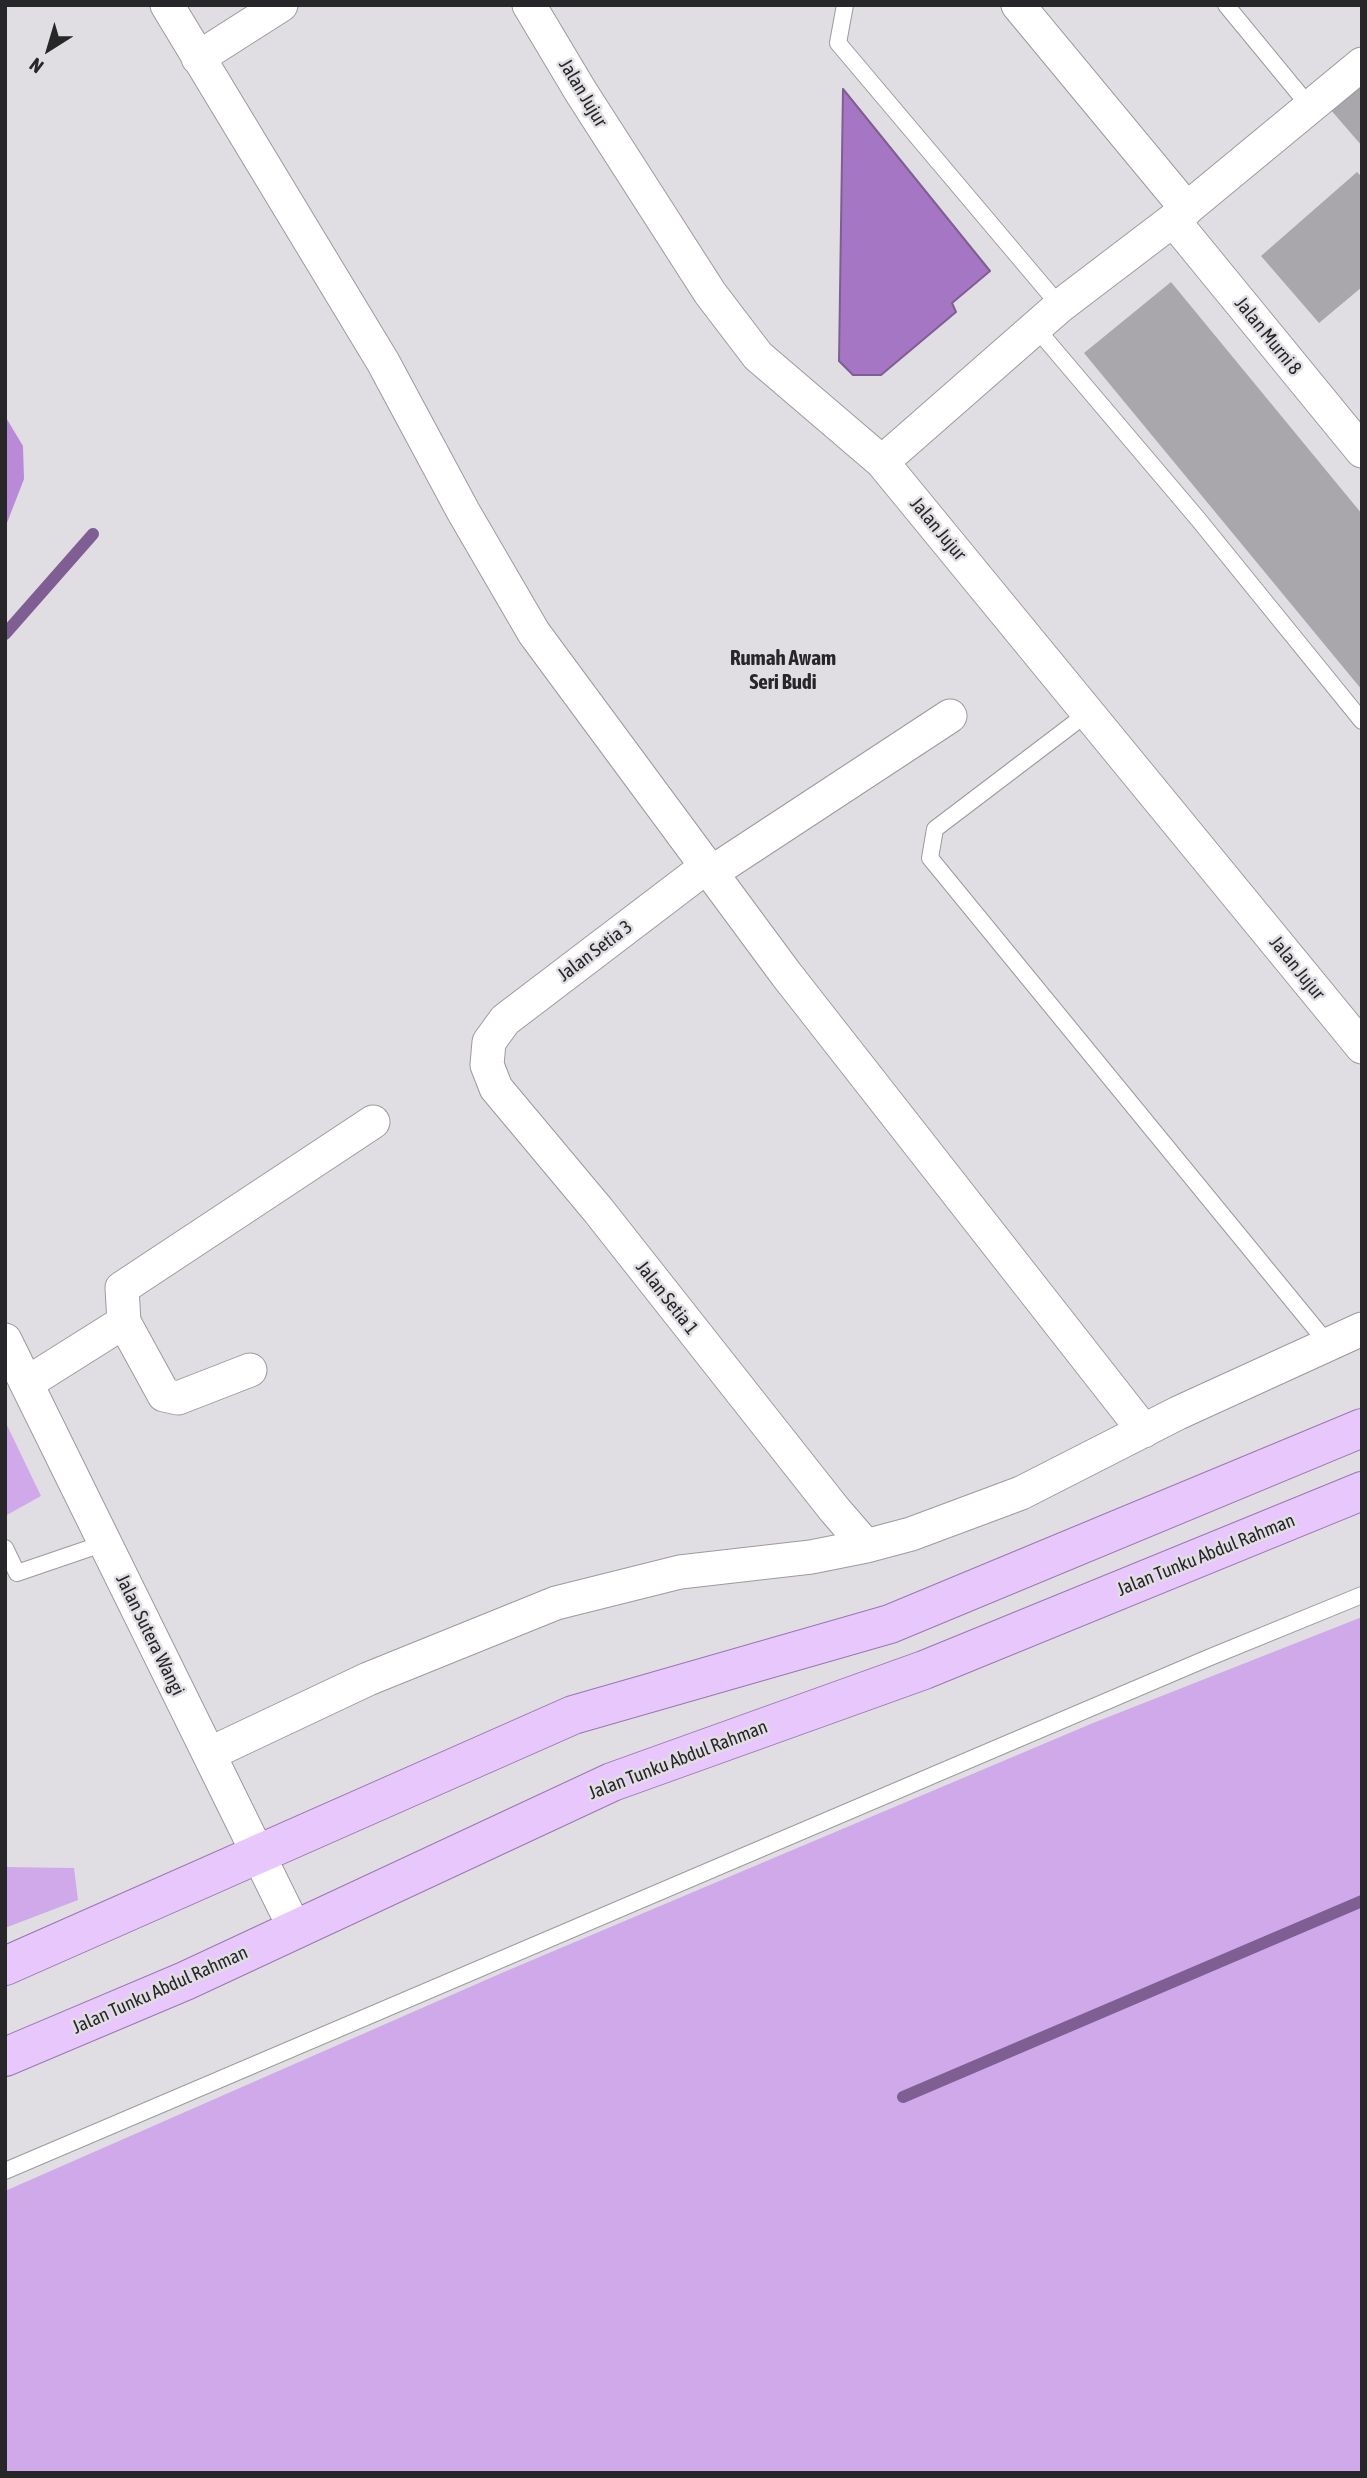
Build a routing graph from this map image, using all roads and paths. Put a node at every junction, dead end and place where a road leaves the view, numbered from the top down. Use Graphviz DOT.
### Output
graph roads {
  1 [pos="167,5"];
  2 [pos="281,5"];
  3 [pos="529,5"];
  4 [pos="845,5"];
  5 [pos="1018,5"];
  6 [pos="1226,5"];
  7 [pos="198,58"];
  8 [pos="1362,64"];
  9 [pos="1310,107"];
  10 [pos="1180,214"];
  11 [pos="1060,306"];
  12 [pos="1036,328"];
  13 [pos="1362,451"];
  14 [pos="882,462"];
  15 [pos="1089,712"];
  16 [pos="950,716"];
  17 [pos="1362,721"];
  18 [pos="709,870"];
  19 [pos="489,1042"];
  20 [pos="1362,1047"];
  21 [pos="373,1122"];
  22 [pos="124,1322"];
  23 [pos="1362,1329"];
  24 [pos="5,1339"];
  25 [pos="1328,1344"];
  26 [pos="250,1370"];
  27 [pos="27,1383"];
  28 [pos="1362,1428"];
  29 [pos="1144,1431"];
  30 [pos="1362,1491"];
  31 [pos="105,1543"];
  32 [pos="866,1546"];
  33 [pos="5,1548"];
  34 [pos="11,1577"];
  35 [pos="1362,1595"];
  36 [pos="209,1754"];
  37 [pos="259,1854"];
  38 [pos="295,1929"];
  39 [pos="5,1966"];
  40 [pos="5,2057"];
  41 [pos="5,2171"];
  1 -- 7 [label="street"];
  2 -- 7 [label="street"];
  3 -- 14 [label="street, Jalan Jujur"];
  4 -- 11 [label="lane"];
  5 -- 10 [label="street, Jalan Murni 8"];
  6 -- 9 [label="lane"];
  7 -- 18 [label="street"];
  8 -- 9 [label="street"];
  9 -- 10 [label="street"];
  10 -- 11 [label="street"];
  10 -- 13 [label="street, Jalan Murni 8"];
  11 -- 12 [label="street"];
  12 -- 14 [label="street"];
  12 -- 17 [label="lane"];
  14 -- 15 [label="street, Jalan Jujur"];
  15 -- 20 [label="street, Jalan Jujur"];
  15 -- 25 [label="lane"];
  16 -- 18 [label="street, Jalan Setia 3"];
  18 -- 19 [label="street, Jalan Setia 3"];
  18 -- 29 [label="street"];
  19 -- 32 [label="street, Jalan Setia 1"];
  21 -- 22 [label="street"];
  22 -- 26 [label="street"];
  22 -- 27 [label="street"];
  23 -- 25 [label="street"];
  24 -- 27 [label="street, Jalan Sutera Wangi"];
  25 -- 29 [label="street"];
  27 -- 31 [label="street, Jalan Sutera Wangi"];
  28 -- 37 [label="main road"];
  29 -- 32 [label="street"];
  30 -- 38 [label="main road, Jalan Tunku Abdul Rahman"];
  31 -- 34 [label="lane"];
  31 -- 36 [label="street, Jalan Sutera Wangi"];
  32 -- 36 [label="street"];
  33 -- 34 [label="lane"];
  35 -- 41 [label="lane"];
  36 -- 37 [label="street, Jalan Sutera Wangi"];
  37 -- 38 [label="street, Jalan Sutera Wangi"];
  37 -- 39 [label="main road"];
  38 -- 40 [label="main road, Jalan Tunku Abdul Rahman"];
}
